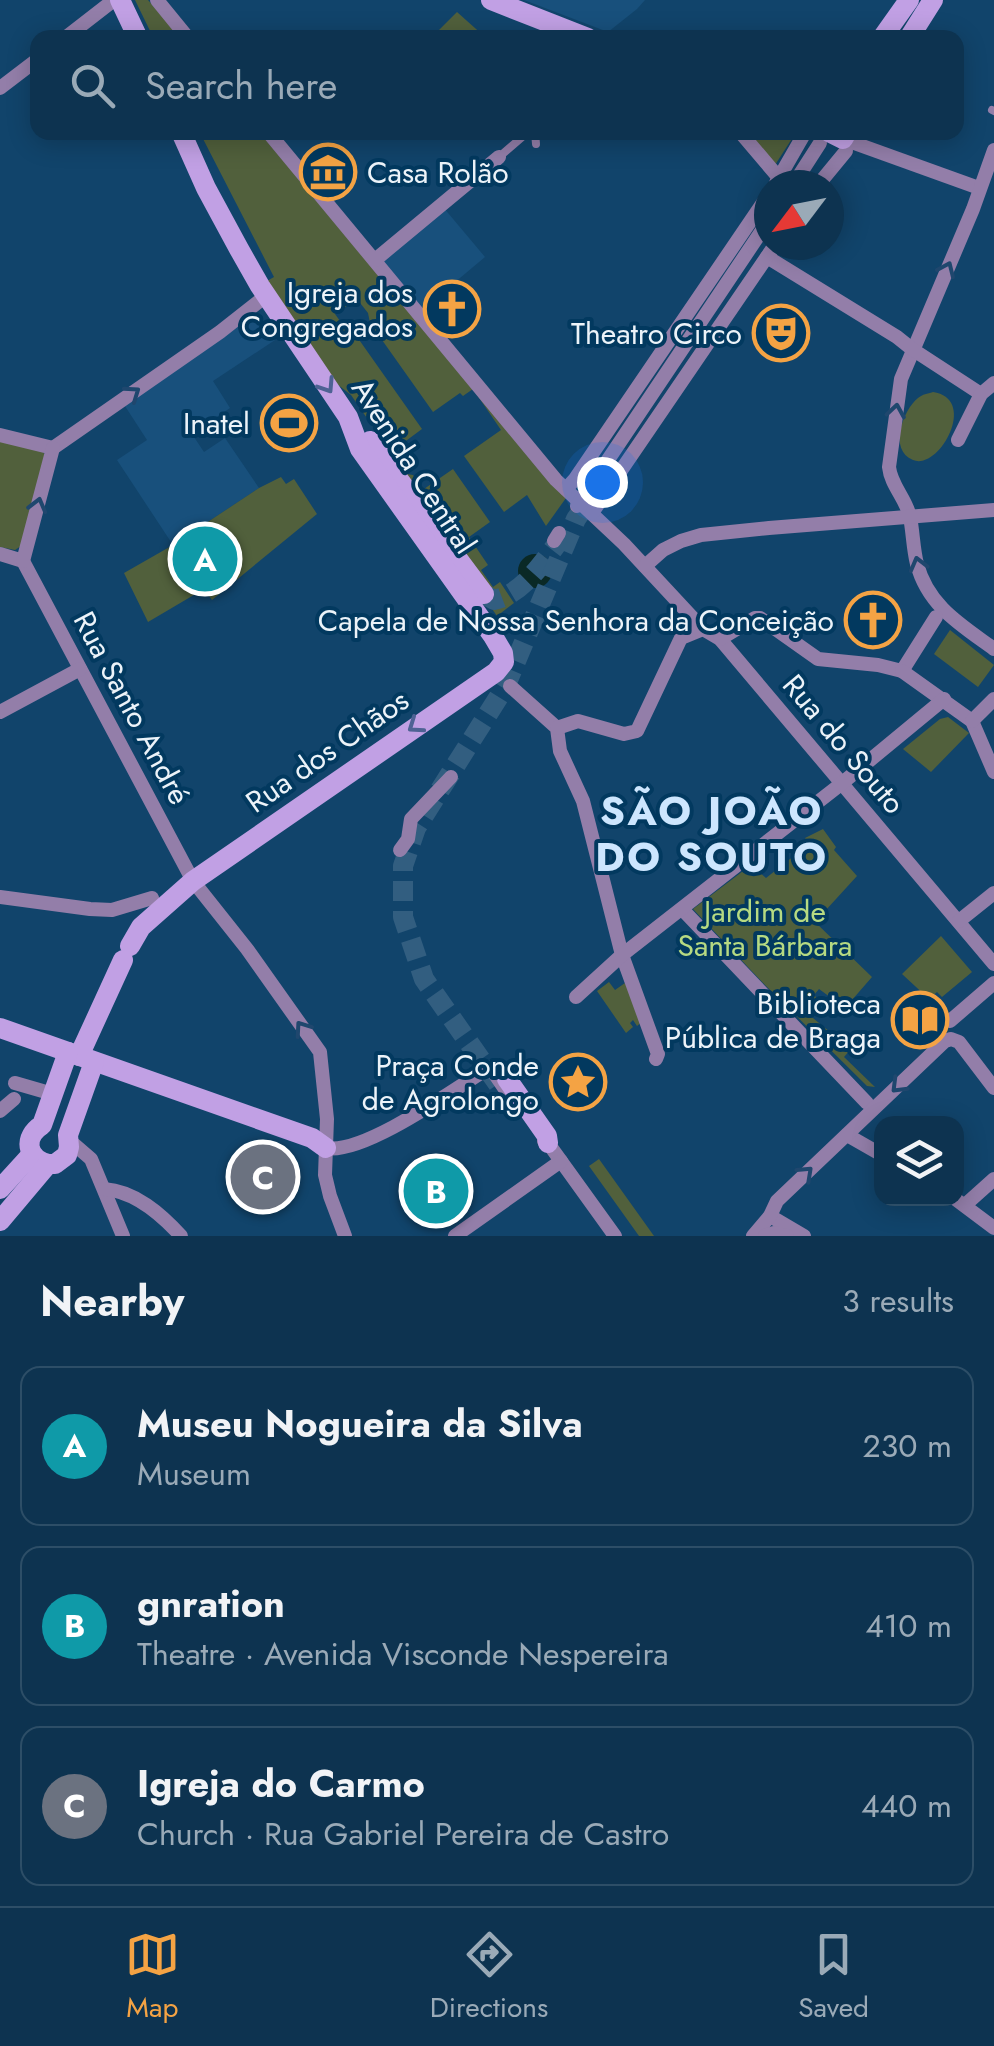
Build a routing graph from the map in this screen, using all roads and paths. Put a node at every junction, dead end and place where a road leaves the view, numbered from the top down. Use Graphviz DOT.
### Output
graph roads {
  1 [pos="117,0"];
  2 [pos="157,0"];
  3 [pos="491,0"];
  4 [pos="909,0"];
  5 [pos="922,0"];
  6 [pos="933,0"];
  7 [pos="76,30"];
  8 [pos="134,30"];
  9 [pos="181,30"];
  10 [pos="568,30"];
  11 [pos="888,30"];
  12 [pos="901,30"];
  13 [pos="914,30"];
  14 [pos="30,65"];
  15 [pos="0,88"];
  16 [pos="185,140"];
  17 [pos="275,140"];
  18 [pos="522,140"];
  19 [pos="535,140"];
  20 [pos="747,140"];
  21 [pos="801,140"];
  22 [pos="837,140"];
  23 [pos="536,144"];
  24 [pos="994,150"];
  25 [pos="499,158"];
  26 [pos="771,170"];
  27 [pos="789,170"];
  28 [pos="800,170"];
  29 [pos="824,170"];
  30 [pos="979,188"];
  31 [pos="754,233"];
  32 [pos="739,251"];
  33 [pos="754,254"];
  34 [pos="375,260"];
  35 [pos="765,260"];
  36 [pos="774,260"];
  37 [pos="714,288"];
  38 [pos="266,295"];
  39 [pos="736,302"];
  40 [pos="692,321"];
  41 [pos="713,336"];
  42 [pos="912,349"];
  43 [pos="669,355"];
  44 [pos="690,370"];
  45 [pos="994,383"];
  46 [pos="646,388"];
  47 [pos="981,394"];
  48 [pos="668,402"];
  49 [pos="618,416"];
  50 [pos="348,417"];
  51 [pos="631,426"];
  52 [pos="0,434"];
  53 [pos="644,437"];
  54 [pos="958,440"];
  55 [pos="53,448"];
  56 [pos="596,448"];
  57 [pos="609,458"];
  58 [pos="623,469"];
  59 [pos="566,489"];
  60 [pos="583,507"];
  61 [pos="994,510"];
  62 [pos="910,516"];
  63 [pos="0,554"];
  64 [pos="24,561"];
  65 [pos="645,566"];
  66 [pos="484,594"];
  67 [pos="936,617"];
  68 [pos="713,635"];
  69 [pos="994,649"];
  70 [pos="80,669"];
  71 [pos="906,672"];
  72 [pos="503,679"];
  73 [pos="944,699"];
  74 [pos="994,699"];
  75 [pos="0,712"];
  76 [pos="970,718"];
  77 [pos="557,728"];
  78 [pos="994,772"];
  79 [pos="450,777"];
  80 [pos="841,784"];
  81 [pos="400,850"];
  82 [pos="193,881"];
  83 [pos="994,893"];
  84 [pos="0,897"];
  85 [pos="152,898"];
  86 [pos="682,909"];
  87 [pos="959,921"];
  88 [pos="626,952"];
  89 [pos="994,964"];
  90 [pos="994,982"];
  91 [pos="576,997"];
  92 [pos="950,1021"];
  93 [pos="0,1028"];
  94 [pos="80,1056"];
  95 [pos="656,1058"];
  96 [pos="499,1073"];
  97 [pos="994,1088"];
  98 [pos="53,1094"];
  99 [pos="867,1103"];
  100 [pos="0,1111"];
  101 [pos="42,1125"];
  102 [pos="847,1135"];
  103 [pos="68,1137"];
  104 [pos="548,1143"];
  105 [pos="874,1150"];
  106 [pos="325,1158"];
  107 [pos="40,1160"];
  108 [pos="561,1161"];
  109 [pos="994,1179"];
  110 [pos="0,1189"];
  111 [pos="104,1189"];
  112 [pos="964,1199"];
  113 [pos="964,1206"];
  114 [pos="770,1216"];
  115 [pos="0,1222"];
  116 [pos="994,1228"];
  117 [pos="123,1236"];
  118 [pos="181,1236"];
  119 [pos="345,1236"];
  120 [pos="455,1236"];
  121 [pos="615,1236"];
  122 [pos="753,1236"];
  123 [pos="766,1236"];
  124 [pos="787,1236"];
  125 [pos="804,1236"];
  1 -- 7 [label="street"];
  1 -- 8 [label="street"];
  2 -- 9 [label="street"];
  3 -- 10 [label="street"];
  4 -- 11 [label="street"];
  5 -- 12 [label="street"];
  6 -- 13 [label="street"];
  14 -- 15 [label="street"];
  16 -- 38 [label="street, Avenida Central"];
  17 -- 34 [label="street"];
  18 -- 25 [label="lane"];
  19 -- 23 [label="lane"];
  20 -- 26 [label="street"];
  21 -- 27 [label="street"];
  22 -- 28 [label="street"];
  22 -- 29 [label="street"];
  22 -- 30 [label="street"];
  24 -- 30 [label="street"];
  25 -- 34 [label="street"];
  42 -- 30 [label="street, one-way"];
  31 -- 32 [label="street"];
  32 -- 33 [label="street"];
  32 -- 37 [label="street"];
  34 -- 59 [label="street"];
  35 -- 39 [label="street"];
  36 -- 42 [label="street"];
  37 -- 39 [label="street"];
  37 -- 40 [label="street"];
  38 -- 50 [label="street, Avenida Central, one-way"];
  55 -- 38 [label="street, one-way"];
  39 -- 41 [label="street"];
  40 -- 41 [label="street"];
  40 -- 43 [label="street"];
  41 -- 44 [label="street"];
  42 -- 47 [label="street"];
  62 -- 42 [label="street, one-way"];
  43 -- 44 [label="street"];
  43 -- 46 [label="street"];
  44 -- 48 [label="street"];
  45 -- 47 [label="street"];
  46 -- 48 [label="street"];
  46 -- 49 [label="street"];
  46 -- 51 [label="street"];
  47 -- 54 [label="street"];
  48 -- 53 [label="street"];
  49 -- 51 [label="street"];
  49 -- 56 [label="street"];
  50 -- 66 [label="street"];
  50 -- 72 [label="street, Avenida Central"];
  51 -- 53 [label="street"];
  51 -- 57 [label="street"];
  52 -- 55 [label="street"];
  53 -- 58 [label="street"];
  64 -- 55 [label="street, one-way"];
  56 -- 57 [label="street"];
  56 -- 59 [label="street"];
  57 -- 58 [label="street"];
  57 -- 60 [label="street"];
  58 -- 60 [label="street"];
  59 -- 60 [label="street"];
  60 -- 65 [label="street, Rua do Souto"];
  61 -- 62 [label="street"];
  62 -- 65 [label="street"];
  69 -- 62 [label="street, one-way"];
  63 -- 64 [label="street"];
  64 -- 70 [label="street, Rua Santo André"];
  65 -- 68 [label="street, Rua do Souto"];
  67 -- 71 [label="street"];
  68 -- 71 [label="street"];
  68 -- 77 [label="street"];
  68 -- 80 [label="street, Rua do Souto"];
  70 -- 75 [label="street"];
  70 -- 82 [label="street, Rua Santo André"];
  71 -- 73 [label="street"];
  72 -- 77 [label="street"];
  72 -- 82 [label="street, Rua dos Chãos, one-way"];
  73 -- 76 [label="street"];
  73 -- 80 [label="street"];
  74 -- 76 [label="street"];
  76 -- 78 [label="street"];
  77 -- 88 [label="street"];
  79 -- 81 [label="street"];
  80 -- 86 [label="street"];
  80 -- 87 [label="street, Rua do Souto"];
  82 -- 94 [label="street, Rua dos Chãos"];
  106 -- 82 [label="street, Rua Santo André, one-way"];
  83 -- 87 [label="street"];
  84 -- 85 [label="street"];
  86 -- 88 [label="street"];
  86 -- 99 [label="street"];
  87 -- 89 [label="street, Rua do Souto"];
  88 -- 91 [label="street"];
  88 -- 95 [label="street"];
  90 -- 92 [label="street"];
  93 -- 94 [label="street"];
  94 -- 98 [label="street"];
  94 -- 103 [label="street"];
  94 -- 106 [label="street"];
  96 -- 104 [label="street"];
  96 -- 106 [label="street"];
  97 -- 102 [label="street, one-way"];
  98 -- 100 [label="street"];
  98 -- 101 [label="street"];
  101 -- 103 [label="street"];
  101 -- 107 [label="street"];
  102 -- 105 [label="street"];
  114 -- 102 [label="street, one-way"];
  103 -- 107 [label="street"];
  103 -- 111 [label="street"];
  104 -- 108 [label="street"];
  106 -- 119 [label="street, Rua Santo André"];
  107 -- 110 [label="street"];
  107 -- 115 [label="street"];
  108 -- 120 [label="street"];
  108 -- 121 [label="street"];
  109 -- 112 [label="street"];
  111 -- 117 [label="street"];
  111 -- 118 [label="street"];
  113 -- 116 [label="street"];
  114 -- 122 [label="street"];
  114 -- 125 [label="street"];
  123 -- 124 [label="street"];
}
